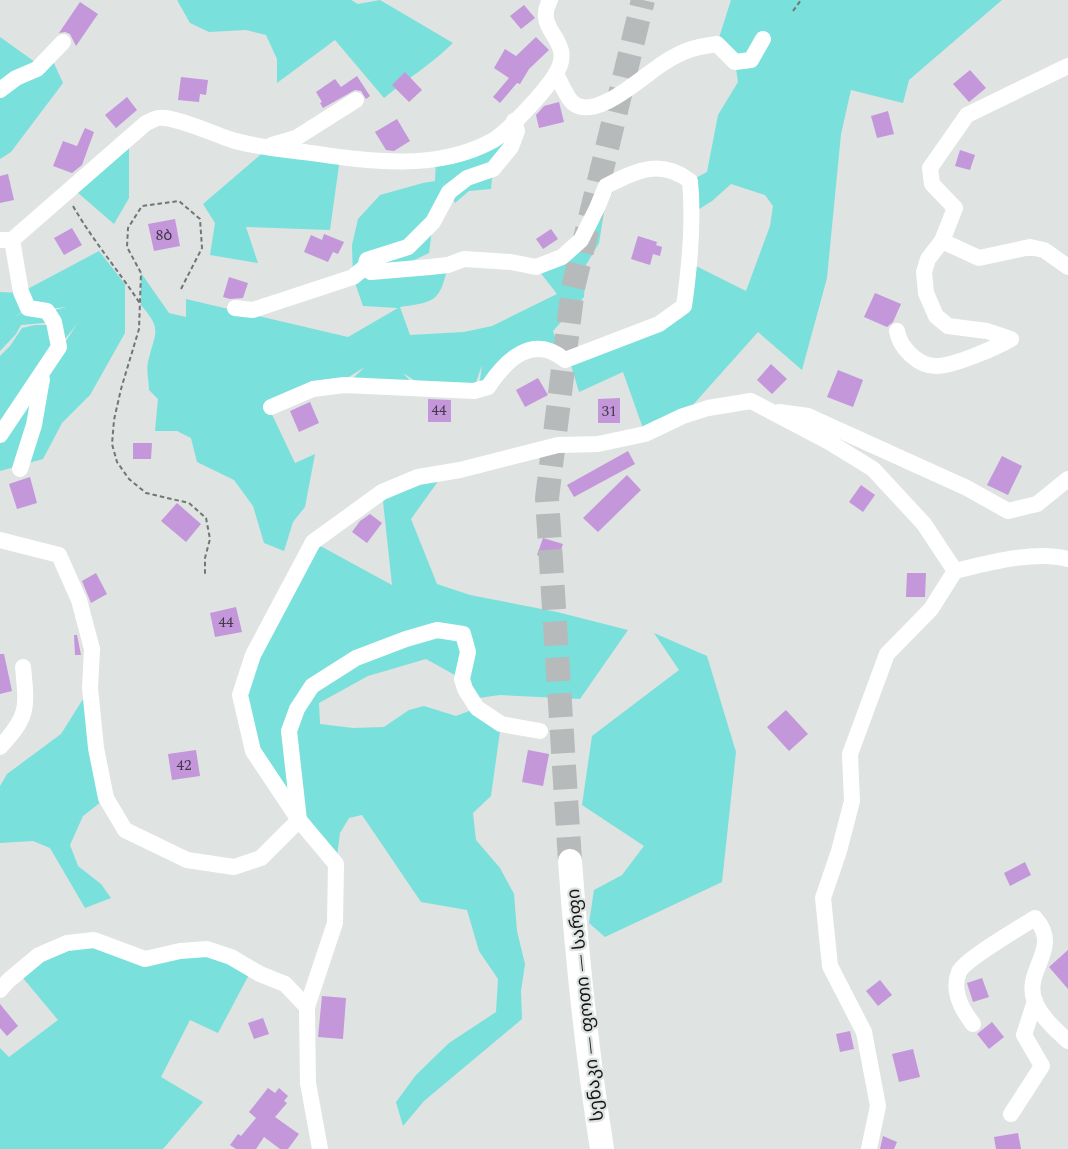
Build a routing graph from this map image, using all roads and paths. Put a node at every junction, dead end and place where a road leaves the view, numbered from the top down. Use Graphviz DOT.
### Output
graph roads {
  1 [pos="550,0"];
  2 [pos="801,0"];
  3 [pos="793,11"];
  4 [pos="763,39"];
  5 [pos="63,42"];
  6 [pos="1068,66"];
  7 [pos="556,75"];
  8 [pos="0,90"];
  9 [pos="356,100"];
  10 [pos="514,121"];
  11 [pos="266,147"];
  12 [pos="71,188"];
  13 [pos="6,240"];
  14 [pos="942,241"];
  15 [pos="365,267"];
  16 [pos="1068,267"];
  17 [pos="181,289"];
  18 [pos="141,305"];
  19 [pos="235,308"];
  20 [pos="897,331"];
  21 [pos="44,371"];
  22 [pos="271,407"];
  23 [pos="769,410"];
  24 [pos="0,435"];
  25 [pos="20,469"];
  26 [pos="1068,479"];
  27 [pos="8,542"];
  28 [pos="1068,559"];
  29 [pos="955,571"];
  30 [pos="206,575"];
  31 [pos="23,667"];
  32 [pos="540,731"];
  33 [pos="0,747"];
  34 [pos="299,820"];
  35 [pos="570,861"];
  36 [pos="0,990"];
  37 [pos="1035,1001"];
  38 [pos="307,1007"];
  39 [pos="973,1024"];
  40 [pos="1068,1041"];
  41 [pos="1011,1114"];
  42 [pos="320,1149"];
  43 [pos="602,1149"];
  44 [pos="869,1149"];
  1 -- 7 [label="street"];
  2 -- 3 [label="path"];
  4 -- 7 [label="street"];
  5 -- 8 [label="street"];
  6 -- 14 [label="street"];
  7 -- 10 [label="street"];
  9 -- 11 [label="street"];
  10 -- 11 [label="street"];
  10 -- 15 [label="street"];
  11 -- 12 [label="street"];
  12 -- 13 [label="street"];
  12 -- 18 [label="path"];
  13 -- 21 [label="street"];
  14 -- 16 [label="street"];
  14 -- 20 [label="street"];
  15 -- 19 [label="street"];
  15 -- 22 [label="street"];
  17 -- 18 [label="path"];
  18 -- 30 [label="path"];
  21 -- 24 [label="street"];
  21 -- 25 [label="street"];
  23 -- 26 [label="street"];
  23 -- 29 [label="street"];
  23 -- 34 [label="street"];
  27 -- 34 [label="street"];
  28 -- 29 [label="street"];
  29 -- 44 [label="street"];
  31 -- 33 [label="street"];
  32 -- 34 [label="street"];
  34 -- 38 [label="street"];
  35 -- 43 [label="highway, სენაკი — ფოთი — სარფი"];
  36 -- 38 [label="street"];
  37 -- 39 [label="street"];
  37 -- 40 [label="street"];
  37 -- 41 [label="street"];
  38 -- 42 [label="street"];
}
